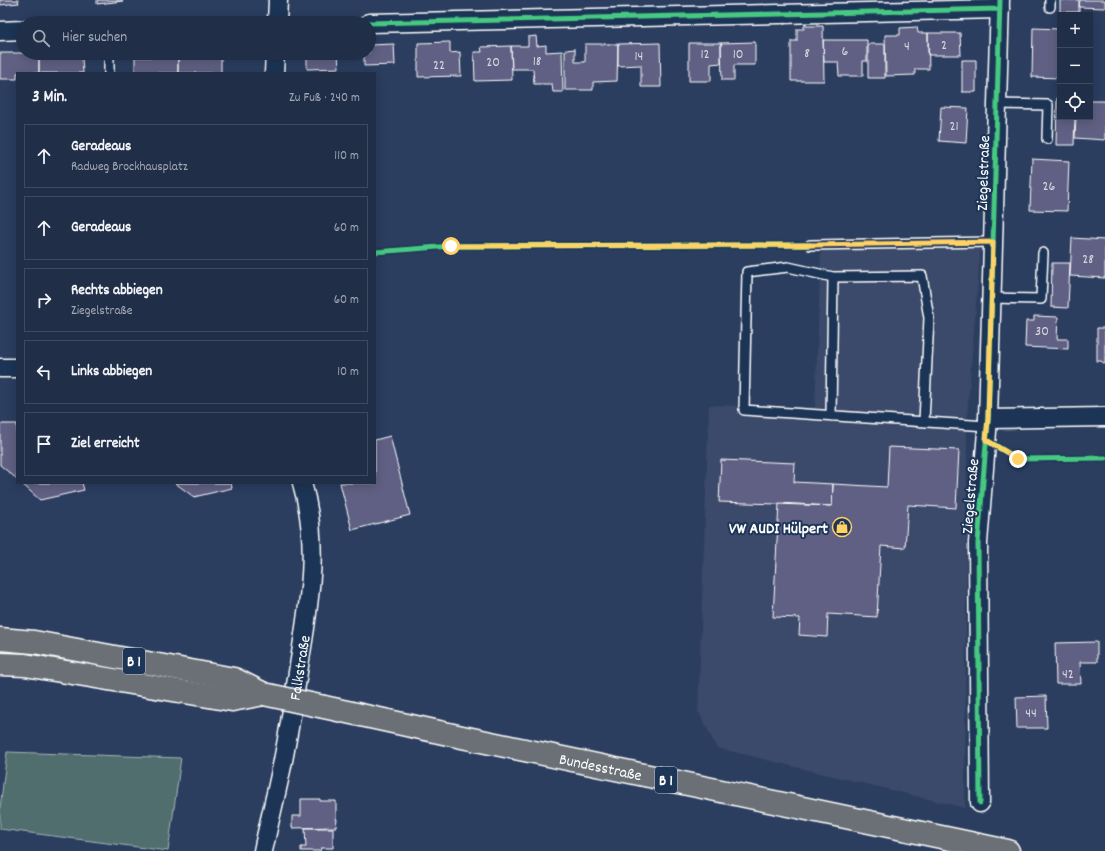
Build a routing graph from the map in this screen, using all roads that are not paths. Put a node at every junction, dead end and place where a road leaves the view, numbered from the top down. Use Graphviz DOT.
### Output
graph roads {
  1 [pos="278,0"];
  2 [pos="1000,4"];
  3 [pos="277,16"];
  4 [pos="376,23"];
  5 [pos="16,30"];
  6 [pos="0,31"];
  7 [pos="109,60"];
  8 [pos="275,60"];
  9 [pos="109,72"];
  10 [pos="274,72"];
  11 [pos="997,104"];
  12 [pos="1047,140"];
  13 [pos="993,242"];
  14 [pos="810,245"];
  15 [pos="1043,253"];
  16 [pos="833,277"];
  17 [pos="992,298"];
  18 [pos="0,368"];
  19 [pos="16,368"];
  20 [pos="831,416"];
  21 [pos="1105,417"];
  22 [pos="924,421"];
  23 [pos="988,422"];
  24 [pos="302,484"];
  25 [pos="0,639"];
  26 [pos="0,664"];
  27 [pos="264,694"];
  28 [pos="980,803"];
  29 [pos="263,851"];
  30 [pos="1008,851"];
  1 -- 3 [label="street"];
  2 -- 4 [label="street"];
  2 -- 11 [label="street, Ziegelstraße"];
  5 -- 6 [label="street"];
  7 -- 9 [label="lane"];
  8 -- 10 [label="street"];
  11 -- 12 [label="lane"];
  11 -- 13 [label="street, Ziegelstraße"];
  13 -- 14 [label="lane"];
  13 -- 17 [label="street, Ziegelstraße"];
  15 -- 17 [label="lane"];
  16 -- 20 [label="lane"];
  16 -- 20 [label="lane"];
  16 -- 22 [label="lane"];
  17 -- 23 [label="street, Ziegelstraße"];
  18 -- 19 [label="street"];
  20 -- 22 [label="lane"];
  21 -- 23 [label="street"];
  22 -- 23 [label="lane"];
  23 -- 28 [label="street, Ziegelstraße"];
  24 -- 29 [label="street, Falkstraße"];
  25 -- 27 [label="main road, B 1"];
  26 -- 27 [label="main road, B 1"];
  27 -- 30 [label="main road, Bundesstraße / B 1, bridge"];
}
